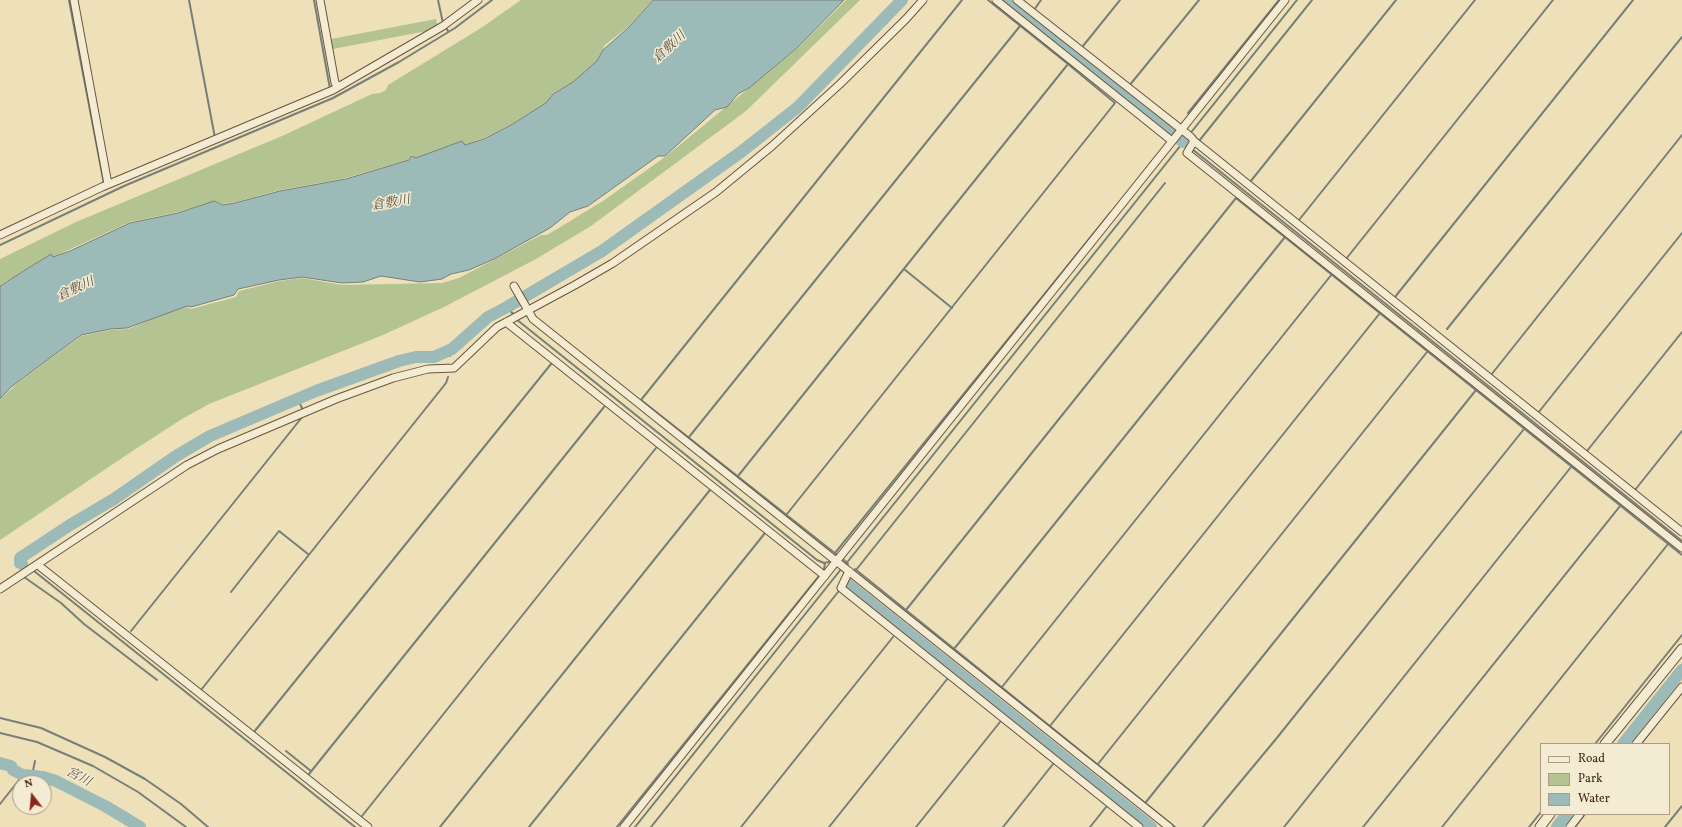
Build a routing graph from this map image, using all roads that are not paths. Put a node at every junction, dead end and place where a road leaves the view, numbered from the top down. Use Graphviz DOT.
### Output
graph roads {
  1 [pos="74,0"];
  2 [pos="320,0"];
  3 [pos="478,0"];
  4 [pos="923,0"];
  5 [pos="996,0"];
  6 [pos="1017,0"];
  7 [pos="1285,0"];
  8 [pos="333,90"];
  9 [pos="1188,135"];
  10 [pos="1172,141"];
  11 [pos="105,185"];
  12 [pos="0,235"];
  13 [pos="516,289"];
  14 [pos="527,309"];
  15 [pos="512,319"];
  16 [pos="1682,532"];
  17 [pos="1682,548"];
  18 [pos="38,565"];
  19 [pos="843,566"];
  20 [pos="825,576"];
  21 [pos="0,589"];
  22 [pos="1682,649"];
  23 [pos="1682,687"];
  24 [pos="1606,743"];
  25 [pos="1637,743"];
  26 [pos="1549,815"];
  27 [pos="1579,815"];
  28 [pos="368,827"];
  29 [pos="624,827"];
  30 [pos="1139,827"];
  31 [pos="1170,827"];
  32 [pos="1540,827"];
  33 [pos="1570,827"];
  1 -- 11 [label="street"];
  2 -- 8 [label="street"];
  3 -- 8 [label="street"];
  4 -- 14 [label="street"];
  5 -- 10 [label="street"];
  6 -- 9 [label="street"];
  7 -- 9 [label="street"];
  8 -- 11 [label="street"];
  9 -- 10 [label="street"];
  9 -- 16 [label="street"];
  9 -- 17 [label="street"];
  10 -- 19 [label="street"];
  11 -- 12 [label="street"];
  13 -- 14 [label="street"];
  14 -- 15 [label="street"];
  14 -- 19 [label="street"];
  15 -- 18 [label="street"];
  15 -- 20 [label="street"];
  18 -- 21 [label="street"];
  18 -- 28 [label="street"];
  19 -- 20 [label="street"];
  19 -- 30 [label="street"];
  19 -- 31 [label="street"];
  20 -- 29 [label="street"];
  22 -- 24 [label="street"];
  23 -- 25 [label="street"];
  26 -- 32 [label="street"];
  27 -- 33 [label="street"];
}
